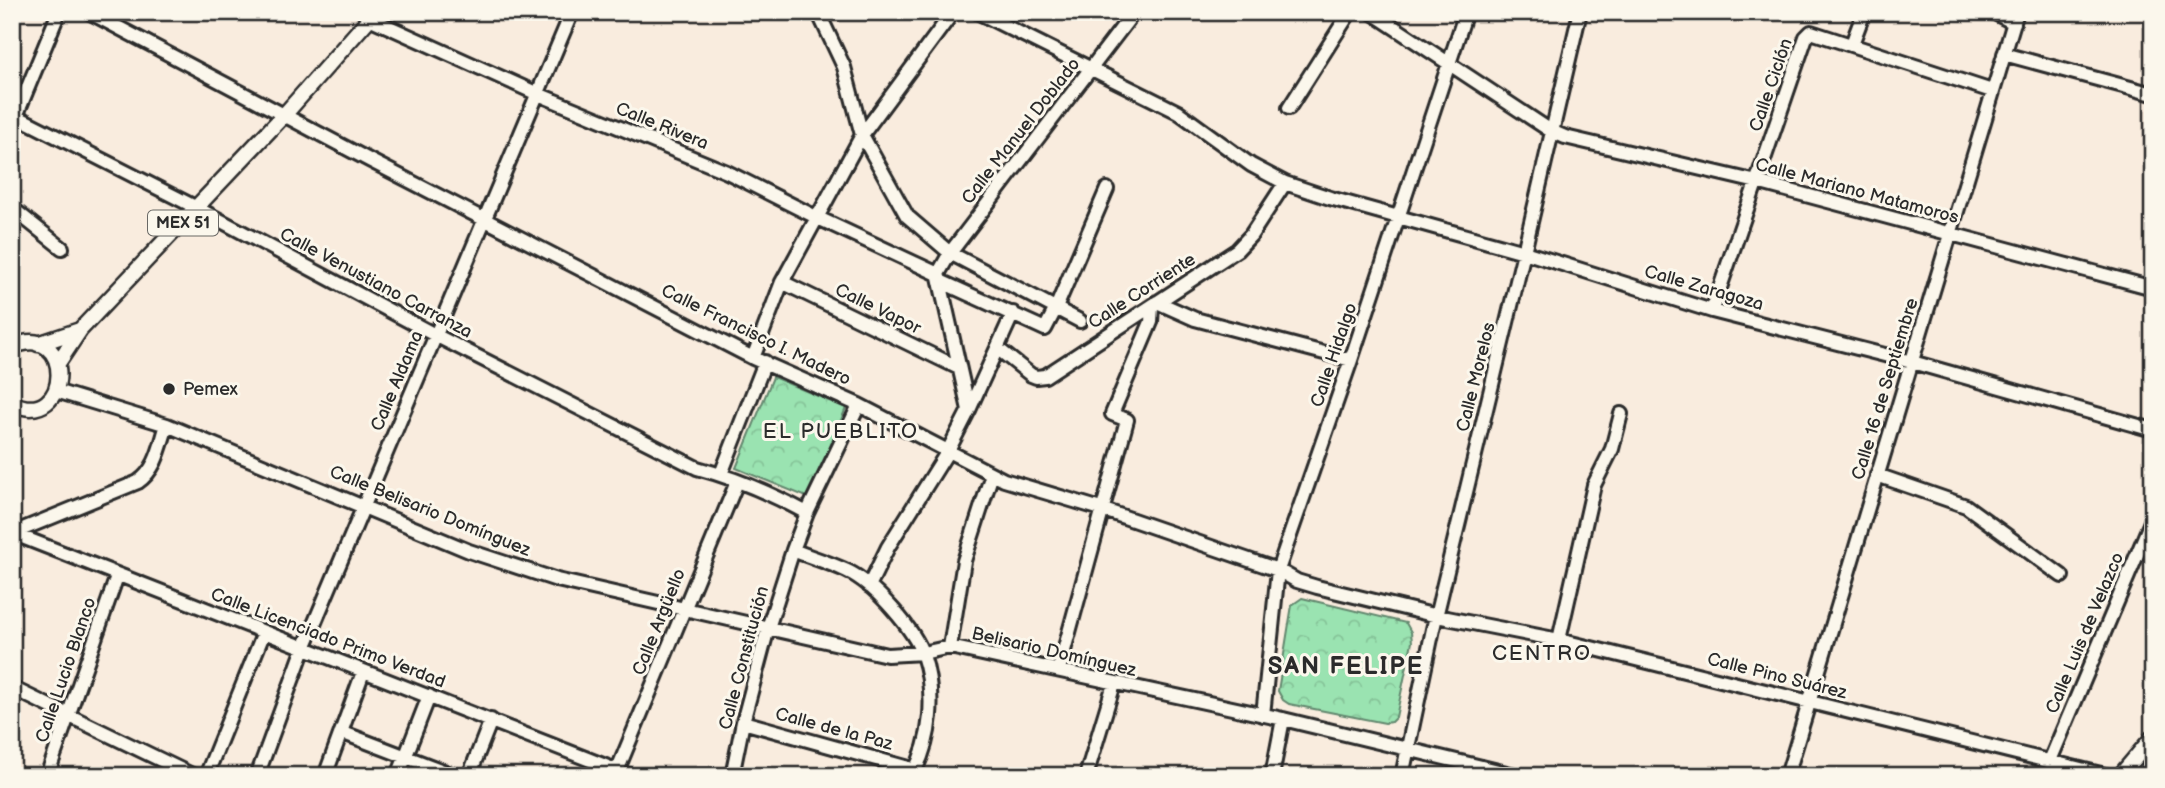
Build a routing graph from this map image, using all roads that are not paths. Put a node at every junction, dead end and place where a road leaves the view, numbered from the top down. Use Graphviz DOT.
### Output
graph roads {
  1 [pos="59,12"];
  2 [pos="89,12"];
  3 [pos="572,12"];
  4 [pos="818,12"];
  5 [pos="953,12"];
  6 [pos="977,12"];
  7 [pos="1135,12"];
  8 [pos="1350,12"];
  9 [pos="1371,12"];
  10 [pos="1466,12"];
  11 [pos="1580,12"];
  12 [pos="1864,12"];
  13 [pos="1993,12"];
  14 [pos="372,15"];
  15 [pos="2016,17"];
  16 [pos="1852,44"];
  17 [pos="2004,54"];
  18 [pos="1449,62"];
  19 [pos="1091,68"];
  20 [pos="1992,91"];
  21 [pos="538,94"];
  22 [pos="2153,94"];
  23 [pos="1289,108"];
  24 [pos="285,114"];
  25 [pos="14,119"];
  26 [pos="1551,131"];
  27 [pos="863,135"];
  28 [pos="1282,181"];
  29 [pos="1756,182"];
  30 [pos="1107,189"];
  31 [pos="12,208"];
  32 [pos="197,208"];
  33 [pos="1398,216"];
  34 [pos="816,218"];
  35 [pos="486,219"];
  36 [pos="1950,234"];
  37 [pos="62,248"];
  38 [pos="1524,252"];
  39 [pos="950,253"];
  40 [pos="939,277"];
  41 [pos="782,282"];
  42 [pos="2153,288"];
  43 [pos="1154,304"];
  44 [pos="1056,308"];
  45 [pos="1712,311"];
  46 [pos="1013,313"];
  47 [pos="1080,321"];
  48 [pos="80,330"];
  49 [pos="12,331"];
  50 [pos="435,335"];
  51 [pos="34,343"];
  52 [pos="12,347"];
  53 [pos="997,348"];
  54 [pos="759,360"];
  55 [pos="1351,360"];
  56 [pos="1912,362"];
  57 [pos="58,363"];
  58 [pos="959,368"];
  59 [pos="56,391"];
  60 [pos="13,405"];
  61 [pos="859,405"];
  62 [pos="969,410"];
  63 [pos="1621,414"];
  64 [pos="167,425"];
  65 [pos="2153,430"];
  66 [pos="948,451"];
  67 [pos="722,474"];
  68 [pos="992,474"];
  69 [pos="1877,475"];
  70 [pos="737,482"];
  71 [pos="363,506"];
  72 [pos="1101,509"];
  73 [pos="807,513"];
  74 [pos="2153,517"];
  75 [pos="13,533"];
  76 [pos="793,550"];
  77 [pos="1278,570"];
  78 [pos="117,576"];
  79 [pos="2062,576"];
  80 [pos="869,586"];
  81 [pos="682,610"];
  82 [pos="1437,616"];
  83 [pos="768,628"];
  84 [pos="264,632"];
  85 [pos="1559,640"];
  86 [pos="950,647"];
  87 [pos="304,648"];
  88 [pos="923,653"];
  89 [pos="1059,669"];
  90 [pos="363,672"];
  91 [pos="1114,684"];
  92 [pos="12,688"];
  93 [pos="429,696"];
  94 [pos="1808,702"];
  95 [pos="68,715"];
  96 [pos="1263,715"];
  97 [pos="1283,719"];
  98 [pos="491,720"];
  99 [pos="743,722"];
  100 [pos="341,732"];
  101 [pos="2153,737"];
  102 [pos="1407,750"];
  103 [pos="405,756"];
  104 [pos="2049,763"];
  105 [pos="2153,766"];
  106 [pos="616,773"];
  107 [pos="914,773"];
  108 [pos="47,776"];
  109 [pos="194,776"];
  110 [pos="206,776"];
  111 [pos="257,776"];
  112 [pos="325,776"];
  113 [pos="398,776"];
  114 [pos="456,776"];
  115 [pos="469,776"];
  116 [pos="631,776"];
  117 [pos="732,776"];
  118 [pos="1086,776"];
  119 [pos="1272,776"];
  120 [pos="1402,776"];
  121 [pos="1519,776"];
  122 [pos="1787,776"];
  123 [pos="2109,776"];
  124 [pos="2120,776"];
  125 [pos="2146,776"];
  1 -- 25 [label="street"];
  2 -- 24 [label="street, Calle Francisco I. Madero"];
  3 -- 21 [label="street, Calle Aldama"];
  4 -- 27 [label="street"];
  5 -- 27 [label="street"];
  6 -- 19 [label="street, Calle Zaragoza"];
  7 -- 19 [label="street, Calle Manuel Doblado"];
  8 -- 23 [label="street"];
  9 -- 18 [label="street, Calle Mariano Matamoros"];
  10 -- 18 [label="street, Calle Hidalgo"];
  11 -- 26 [label="street, Calle Morelos"];
  12 -- 16 [label="street"];
  13 -- 15 [label="street"];
  14 -- 21 [label="street, Calle Rivera"];
  14 -- 24 [label="main road, MEX 51"];
  15 -- 17 [label="street, Calle 16 de Septiembre"];
  16 -- 20 [label="street"];
  16 -- 29 [label="street, Calle Ciclón"];
  17 -- 20 [label="street, Calle 16 de Septiembre"];
  17 -- 22 [label="street"];
  18 -- 26 [label="street, Calle Mariano Matamoros"];
  18 -- 33 [label="street, Calle Hidalgo"];
  19 -- 28 [label="street, Calle Zaragoza"];
  19 -- 39 [label="street, Calle Manuel Doblado"];
  20 -- 36 [label="street, Calle 16 de Septiembre"];
  21 -- 34 [label="street, Calle Rivera"];
  21 -- 35 [label="street, Calle Aldama"];
  24 -- 32 [label="main road, MEX 51"];
  24 -- 35 [label="street, Calle Francisco I. Madero"];
  25 -- 32 [label="street, Calle Venustiano Carranza"];
  26 -- 29 [label="street, Calle Mariano Matamoros"];
  26 -- 38 [label="street, Calle Morelos"];
  27 -- 34 [label="street"];
  27 -- 39 [label="street"];
  28 -- 33 [label="street, Calle Zaragoza"];
  28 -- 43 [label="street, Calle Corriente"];
  29 -- 36 [label="street, Calle Mariano Matamoros"];
  29 -- 45 [label="street, Calle Ciclón"];
  30 -- 44 [label="street"];
  31 -- 37 [label="street"];
  32 -- 48 [label="main road, MEX 51"];
  32 -- 50 [label="street, Calle Venustiano Carranza"];
  33 -- 38 [label="street, Calle Zaragoza"];
  33 -- 55 [label="street, Calle Hidalgo"];
  34 -- 40 [label="street, Calle Rivera"];
  34 -- 41 [label="street"];
  35 -- 50 [label="street, Calle Aldama"];
  35 -- 54 [label="street, Calle Francisco I. Madero"];
  36 -- 42 [label="street, Calle Mariano Matamoros"];
  36 -- 56 [label="street, Calle 16 de Septiembre"];
  38 -- 45 [label="street, Calle Zaragoza"];
  38 -- 82 [label="street, Calle Morelos"];
  39 -- 40 [label="street, Calle Manuel Doblado"];
  39 -- 44 [label="street"];
  40 -- 46 [label="street, Calle Rivera"];
  40 -- 58 [label="street"];
  41 -- 54 [label="street"];
  41 -- 58 [label="street, Calle Vapor"];
  43 -- 53 [label="street, Calle Corriente"];
  43 -- 55 [label="street"];
  43 -- 72 [label="street"];
  44 -- 46 [label="street, Calle Rivera"];
  44 -- 47 [label="street"];
  45 -- 56 [label="street, Calle Zaragoza"];
  46 -- 53 [label="street"];
  48 -- 51 [label="main road, MEX 51"];
  48 -- 57 [label="main road, MEX 51"];
  49 -- 51 [label="main road"];
  50 -- 67 [label="street, Calle Venustiano Carranza"];
  50 -- 71 [label="street, Calle Aldama"];
  51 -- 52 [label="main road, MEX 51"];
  51 -- 57 [label="main road"];
  53 -- 62 [label="street"];
  54 -- 61 [label="street, Calle Francisco I. Madero"];
  54 -- 67 [label="street"];
  55 -- 77 [label="street, Calle Hidalgo"];
  56 -- 65 [label="street, Calle Zaragoza"];
  56 -- 69 [label="street, Calle 16 de Septiembre"];
  57 -- 59 [label="main road, MEX 51"];
  58 -- 62 [label="street"];
  59 -- 60 [label="main road"];
  59 -- 64 [label="street, Calle Belisario Domínguez"];
  61 -- 66 [label="street, Calle Francisco I. Madero"];
  61 -- 73 [label="street, Calle Constitución"];
  62 -- 66 [label="street"];
  63 -- 85 [label="street"];
  64 -- 71 [label="street, Calle Belisario Domínguez"];
  64 -- 75 [label="street"];
  66 -- 68 [label="street, Calle Francisco I. Madero"];
  66 -- 80 [label="street"];
  67 -- 70 [label="street, Calle Venustiano Carranza"];
  68 -- 72 [label="street, Calle Francisco I. Madero"];
  68 -- 86 [label="street, Belisario Domínguez"];
  69 -- 79 [label="street"];
  69 -- 94 [label="street, Calle 16 de Septiembre"];
  70 -- 73 [label="street, Calle Venustiano Carranza"];
  70 -- 81 [label="street, Calle Argüello"];
  71 -- 81 [label="street, Calle Belisario Domínguez"];
  71 -- 87 [label="street, Calle Aldama"];
  72 -- 77 [label="street, Calle Francisco I. Madero"];
  72 -- 89 [label="street"];
  73 -- 76 [label="street, Calle Constitución"];
  74 -- 104 [label="street, Calle Luis de Velazco"];
  75 -- 78 [label="street, Calle Licenciado Primo Verdad"];
  76 -- 80 [label="street"];
  76 -- 83 [label="street, Calle Constitución"];
  77 -- 82 [label="street, Calle Francisco I. Madero"];
  77 -- 96 [label="street, Calle Hidalgo"];
  78 -- 84 [label="street, Calle Licenciado Primo Verdad"];
  78 -- 95 [label="street, Calle Lucio Blanco"];
  80 -- 88 [label="street"];
  81 -- 83 [label="street, Calle Belisario Domínguez"];
  81 -- 106 [label="street, Calle Argüello"];
  82 -- 85 [label="street, Calle Pino Suárez"];
  82 -- 102 [label="street, Calle Morelos"];
  83 -- 88 [label="street, Calle Belisario Domínguez"];
  83 -- 99 [label="street, Calle Constitución"];
  84 -- 87 [label="street, Calle Licenciado Primo Verdad"];
  84 -- 110 [label="street"];
  85 -- 94 [label="street, Calle Pino Suárez"];
  86 -- 88 [label="street, Calle Belisario Domínguez"];
  86 -- 89 [label="street, Belisario Domínguez"];
  87 -- 90 [label="street, Calle Licenciado Primo Verdad"];
  87 -- 111 [label="street, Calle Aldama"];
  88 -- 107 [label="street"];
  89 -- 91 [label="street, Belisario Domínguez"];
  90 -- 93 [label="street, Calle Licenciado Primo Verdad"];
  90 -- 100 [label="street"];
  91 -- 96 [label="street, Belisario Domínguez"];
  91 -- 118 [label="street"];
  92 -- 95 [label="street"];
  93 -- 98 [label="street, Calle Licenciado Primo Verdad"];
  93 -- 103 [label="street"];
  94 -- 104 [label="street, Calle Pino Suárez"];
  94 -- 122 [label="street, Calle 16 de Septiembre"];
  95 -- 108 [label="street, Calle Lucio Blanco"];
  95 -- 109 [label="street"];
  96 -- 97 [label="street, Belisario Domínguez"];
  97 -- 102 [label="street, Belisario Domínguez"];
  97 -- 119 [label="street"];
  98 -- 106 [label="street, Calle Licenciado Primo Verdad"];
  98 -- 115 [label="street"];
  99 -- 107 [label="street, Calle de la Paz"];
  99 -- 117 [label="street, Calle Constitución"];
  100 -- 103 [label="street"];
  100 -- 112 [label="street"];
  101 -- 124 [label="main road"];
  102 -- 120 [label="street, Calle Morelos"];
  102 -- 121 [label="street, Belisario Domínguez"];
  103 -- 113 [label="street"];
  103 -- 114 [label="street"];
  104 -- 123 [label="street, Calle Pino Suárez"];
  105 -- 125 [label="main road"];
  106 -- 116 [label="street, Calle Licenciado Primo Verdad"];
}
